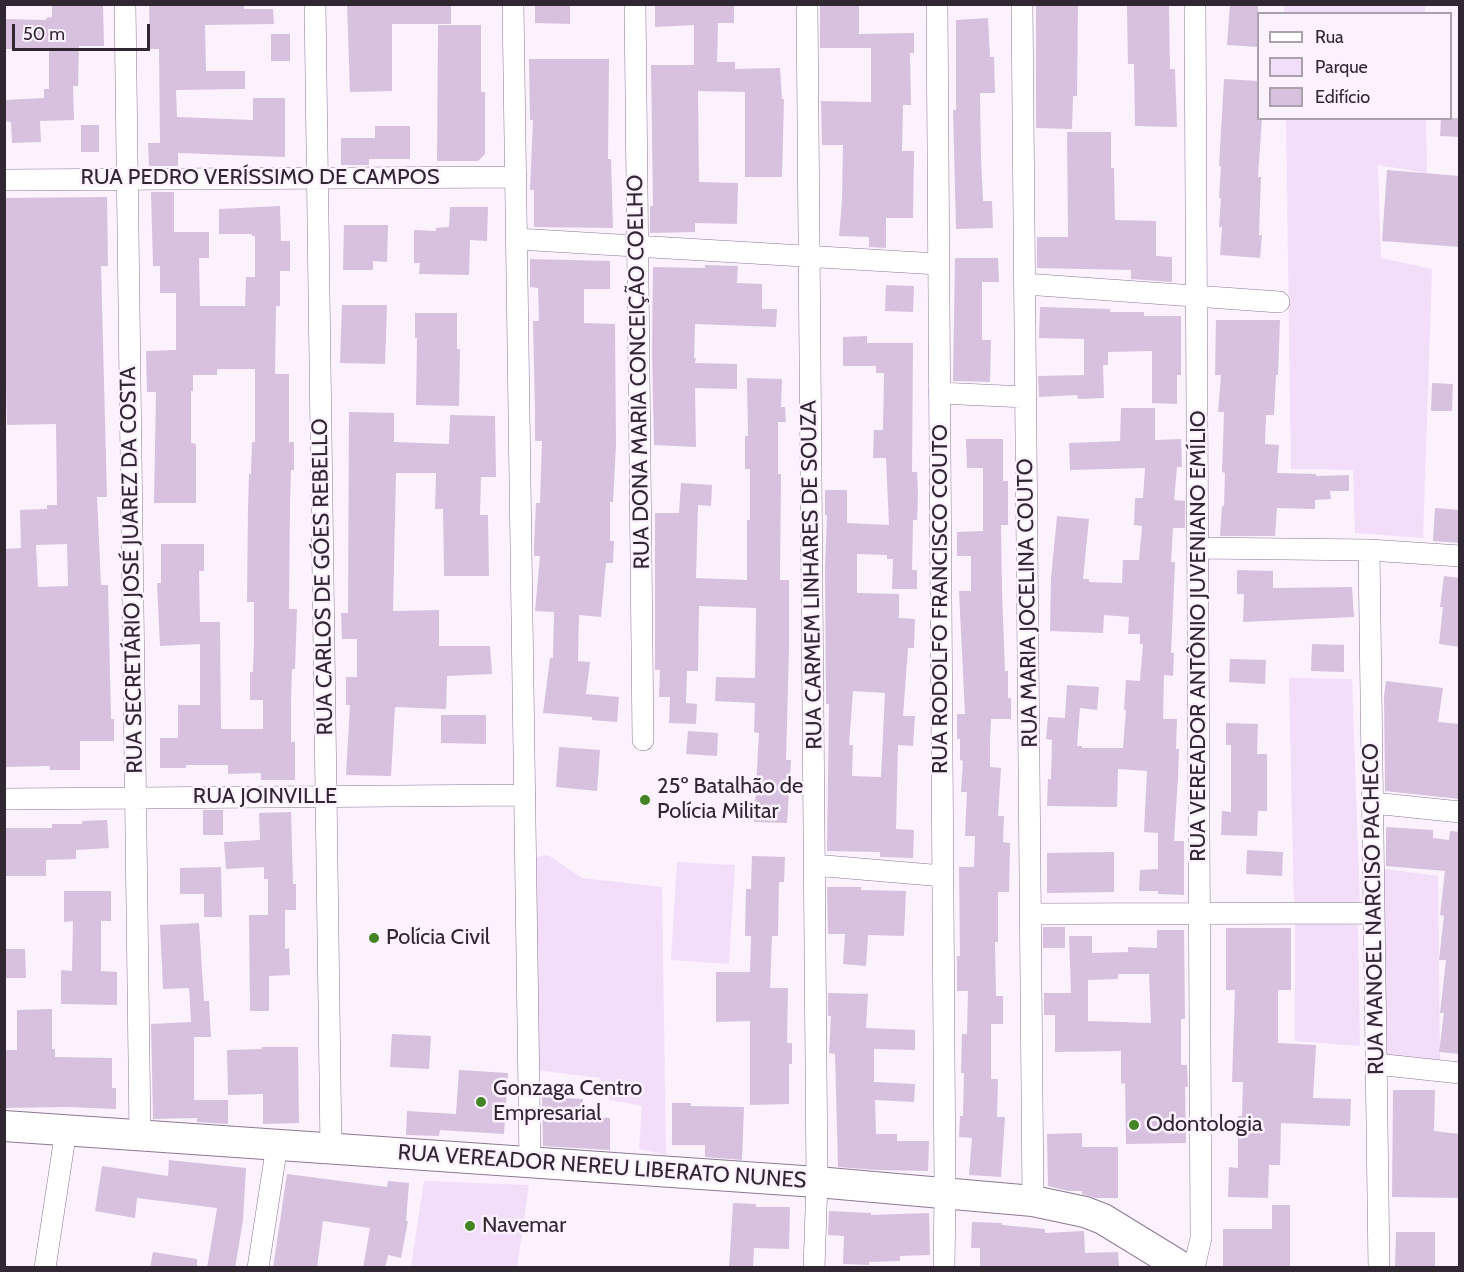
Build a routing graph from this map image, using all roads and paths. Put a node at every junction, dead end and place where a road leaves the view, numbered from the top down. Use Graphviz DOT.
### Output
graph roads {
  1 [pos="125,4"];
  2 [pos="315,4"];
  3 [pos="513,4"];
  4 [pos="635,4"];
  5 [pos="807,4"];
  6 [pos="937,4"];
  7 [pos="1022,4"];
  8 [pos="1195,4"];
  9 [pos="516,177"];
  10 [pos="318,178"];
  11 [pos="127,179"];
  12 [pos="4,180"];
  13 [pos="516,239"];
  14 [pos="638,246"];
  15 [pos="809,256"];
  16 [pos="938,264"];
  17 [pos="1025,284"];
  18 [pos="1197,297"];
  19 [pos="1279,302"];
  20 [pos="939,393"];
  21 [pos="1026,397"];
  22 [pos="1199,548"];
  23 [pos="1369,550"];
  24 [pos="1460,556"];
  25 [pos="643,740"];
  26 [pos="525,795"];
  27 [pos="326,797"];
  28 [pos="135,798"];
  29 [pos="4,799"];
  30 [pos="1373,803"];
  31 [pos="1460,812"];
  32 [pos="814,865"];
  33 [pos="943,876"];
  34 [pos="1374,913"];
  35 [pos="1031,914"];
  36 [pos="1201,914"];
  37 [pos="1376,1064"];
  38 [pos="1460,1073"];
  39 [pos="4,1126"];
  40 [pos="66,1130"];
  41 [pos="140,1135"];
  42 [pos="277,1145"];
  43 [pos="331,1149"];
  44 [pos="530,1162"];
  45 [pos="817,1182"];
  46 [pos="945,1193"];
  47 [pos="1033,1201"];
  48 [pos="45,1268"];
  49 [pos="258,1268"];
  50 [pos="814,1268"];
  51 [pos="944,1268"];
  52 [pos="1183,1268"];
  53 [pos="1194,1268"];
  54 [pos="1379,1268"];
  1 -- 11 [label="street, RUA SECRETÁRIO JOSÉ JUAREZ DA COSTA"];
  2 -- 10 [label="street, RUA CARLOS DE GÓES REBELLO"];
  3 -- 9 [label="street"];
  4 -- 14 [label="street, RUA DONA MARIA CONCEIÇÃO COELHO"];
  5 -- 15 [label="street, RUA CARMEM LINHARES DE SOUZA"];
  6 -- 16 [label="street, RUA RODOLFO FRANCISCO COUTO"];
  7 -- 17 [label="street, RUA MARIA JOCELINA COUTO"];
  8 -- 18 [label="street, RUA VEREADOR ANTÔNIO JUVENIANO EMÍLIO"];
  9 -- 10 [label="street, RUA PEDRO VERÍSSIMO DE CAMPOS"];
  9 -- 13 [label="street"];
  10 -- 11 [label="street, RUA PEDRO VERÍSSIMO DE CAMPOS"];
  10 -- 27 [label="street, RUA CARLOS DE GÓES REBELLO"];
  11 -- 12 [label="street, RUA PEDRO VERÍSSIMO DE CAMPOS"];
  11 -- 28 [label="street, RUA SECRETÁRIO JOSÉ JUAREZ DA COSTA"];
  13 -- 14 [label="street"];
  13 -- 26 [label="street"];
  14 -- 15 [label="street"];
  14 -- 25 [label="street, RUA DONA MARIA CONCEIÇÃO COELHO"];
  15 -- 16 [label="street"];
  15 -- 32 [label="street, RUA CARMEM LINHARES DE SOUZA"];
  16 -- 20 [label="street, RUA RODOLFO FRANCISCO COUTO"];
  17 -- 18 [label="street"];
  17 -- 21 [label="street, RUA MARIA JOCELINA COUTO"];
  18 -- 19 [label="street"];
  18 -- 22 [label="street, RUA VEREADOR ANTÔNIO JUVENIANO EMÍLIO"];
  20 -- 21 [label="street"];
  20 -- 33 [label="street, RUA RODOLFO FRANCISCO COUTO"];
  21 -- 35 [label="street, RUA MARIA JOCELINA COUTO"];
  22 -- 23 [label="street"];
  22 -- 36 [label="street, RUA VEREADOR ANTÔNIO JUVENIANO EMÍLIO"];
  23 -- 24 [label="street"];
  23 -- 30 [label="street, RUA MANOEL NARCISO PACHECO"];
  26 -- 27 [label="street, RUA JOINVILLE"];
  26 -- 44 [label="street"];
  27 -- 28 [label="street, RUA JOINVILLE"];
  27 -- 43 [label="street, RUA CARLOS DE GÓES REBELLO"];
  28 -- 29 [label="street, RUA JOINVILLE"];
  28 -- 41 [label="street, RUA SECRETÁRIO JOSÉ JUAREZ DA COSTA"];
  30 -- 31 [label="street"];
  30 -- 34 [label="street, RUA MANOEL NARCISO PACHECO"];
  32 -- 33 [label="street"];
  32 -- 45 [label="street, RUA CARMEM LINHARES DE SOUZA"];
  33 -- 46 [label="street, RUA RODOLFO FRANCISCO COUTO"];
  34 -- 36 [label="street"];
  34 -- 37 [label="street, RUA MANOEL NARCISO PACHECO"];
  35 -- 36 [label="street"];
  35 -- 47 [label="street, RUA MARIA JOCELINA COUTO"];
  36 -- 53 [label="street, RUA VEREADOR ANTÔNIO JUVENIANO EMÍLIO"];
  37 -- 38 [label="street"];
  37 -- 54 [label="street, RUA MANOEL NARCISO PACHECO"];
  39 -- 40 [label="main road, RUA VEREADOR NEREU LIBERATO NUNES"];
  40 -- 41 [label="main road, RUA VEREADOR NEREU LIBERATO NUNES"];
  40 -- 48 [label="street"];
  41 -- 42 [label="main road, RUA VEREADOR NEREU LIBERATO NUNES"];
  42 -- 43 [label="main road, RUA VEREADOR NEREU LIBERATO NUNES"];
  42 -- 49 [label="street"];
  43 -- 44 [label="main road, RUA VEREADOR NEREU LIBERATO NUNES"];
  44 -- 45 [label="main road, RUA VEREADOR NEREU LIBERATO NUNES"];
  45 -- 46 [label="main road, RUA VEREADOR NEREU LIBERATO NUNES"];
  45 -- 50 [label="street, RUA CARMEM LINHARES DE SOUZA"];
  46 -- 47 [label="main road, RUA VEREADOR NEREU LIBERATO NUNES"];
  46 -- 51 [label="street, RUA RODOLFO FRANCISCO COUTO"];
  47 -- 52 [label="main road, RUA VEREADOR NEREU LIBERATO NUNES"];
}
